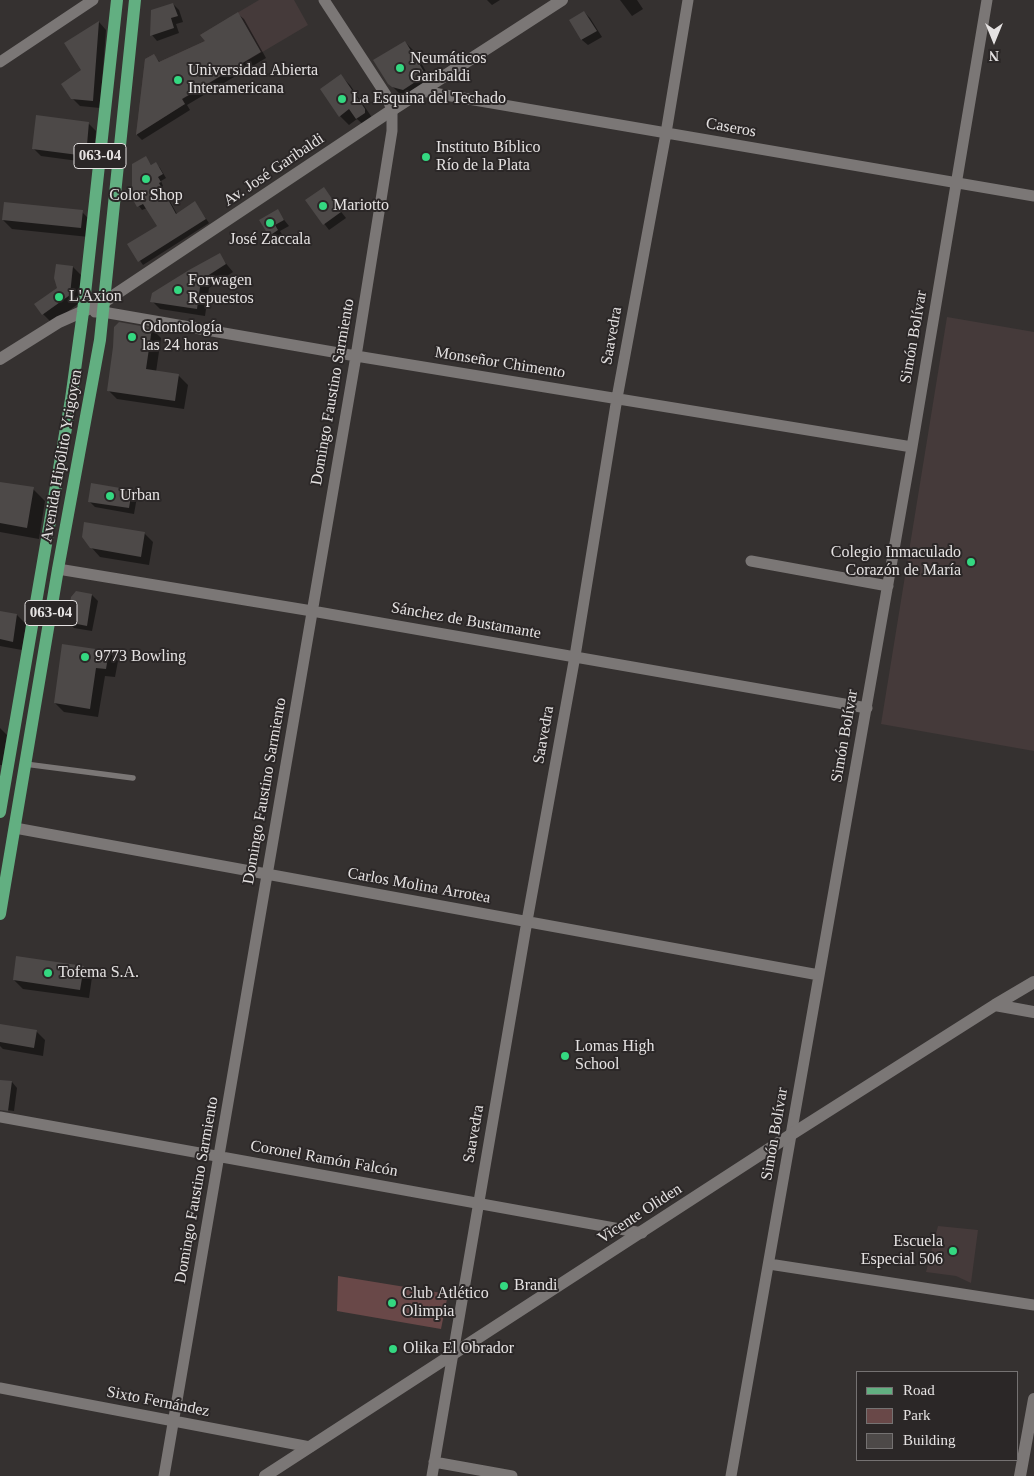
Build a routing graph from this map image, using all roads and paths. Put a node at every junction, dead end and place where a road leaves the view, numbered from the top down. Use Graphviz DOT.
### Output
graph roads {
  1 [pos="93,0"];
  2 [pos="117,0"];
  3 [pos="135,0"];
  4 [pos="324,0"];
  5 [pos="562,0"];
  6 [pos="688,0"];
  7 [pos="987,0"];
  8 [pos="0,62"];
  9 [pos="422,91"];
  10 [pos="392,110"];
  11 [pos="666,133"];
  12 [pos="957,183"];
  13 [pos="1034,196"];
  14 [pos="104,307"];
  15 [pos="83,312"];
  16 [pos="356,356"];
  17 [pos="0,359"];
  18 [pos="617,398"];
  19 [pos="912,447"];
  20 [pos="751,562"];
  21 [pos="58,569"];
  22 [pos="888,586"];
  23 [pos="312,611"];
  24 [pos="575,656"];
  25 [pos="867,708"];
  26 [pos="25,764"];
  27 [pos="133,778"];
  28 [pos="0,812"];
  29 [pos="15,828"];
  30 [pos="267,875"];
  31 [pos="0,914"];
  32 [pos="527,921"];
  33 [pos="819,975"];
  34 [pos="1034,982"];
  35 [pos="995,1005"];
  36 [pos="1034,1012"];
  37 [pos="0,1117"];
  38 [pos="792,1134"];
  39 [pos="218,1157"];
  40 [pos="479,1202"];
  41 [pos="642,1233"];
  42 [pos="769,1264"];
  43 [pos="1034,1305"];
  44 [pos="454,1354"];
  45 [pos="0,1388"];
  46 [pos="1034,1399"];
  47 [pos="174,1421"];
  48 [pos="310,1447"];
  49 [pos="434,1462"];
  50 [pos="164,1476"];
  51 [pos="265,1476"];
  52 [pos="432,1476"];
  53 [pos="512,1476"];
  54 [pos="731,1476"];
  55 [pos="1020,1476"];
  1 -- 8 [label="street"];
  2 -- 15 [label="main road, Avenida Hipólito Yrigoyen / 063-04"];
  3 -- 14 [label="main road, Avenida Hipólito Yrigoyen / 063-04"];
  4 -- 10 [label="street"];
  5 -- 9 [label="street, Av. José Garibaldi"];
  6 -- 11 [label="street, Saavedra"];
  7 -- 12 [label="street, Simón Bolívar"];
  9 -- 10 [label="street, Av. José Garibaldi"];
  9 -- 11 [label="street, Caseros"];
  10 -- 14 [label="street, Av. José Garibaldi"];
  10 -- 16 [label="street, Domingo Faustino Sarmiento"];
  11 -- 12 [label="street, Caseros"];
  11 -- 18 [label="street, Saavedra"];
  12 -- 13 [label="street, Caseros"];
  12 -- 19 [label="street, Simón Bolívar"];
  14 -- 15 [label="street, Av. José Garibaldi"];
  14 -- 16 [label="street, Monseñor Chimento"];
  14 -- 21 [label="main road, Avenida Hipólito Yrigoyen / 063-04"];
  15 -- 17 [label="street, Av. José Garibaldi"];
  15 -- 28 [label="main road, Avenida Hipólito Yrigoyen / 063-04"];
  16 -- 18 [label="street, Monseñor Chimento"];
  16 -- 23 [label="street, Domingo Faustino Sarmiento"];
  18 -- 19 [label="street, Monseñor Chimento"];
  18 -- 24 [label="street, Saavedra"];
  19 -- 22 [label="street, Simón Bolívar"];
  20 -- 22 [label="street"];
  21 -- 23 [label="street, Sánchez de Bustamante"];
  21 -- 26 [label="main road, Avenida Hipólito Yrigoyen / 063-04"];
  22 -- 25 [label="street, Simón Bolívar"];
  23 -- 24 [label="street, Sánchez de Bustamante"];
  23 -- 30 [label="street, Domingo Faustino Sarmiento"];
  24 -- 25 [label="street, Sánchez de Bustamante"];
  24 -- 32 [label="street, Saavedra"];
  25 -- 33 [label="street, Simón Bolívar"];
  26 -- 27 [label="lane"];
  26 -- 29 [label="main road, Avenida Hipólito Yrigoyen / 063-04"];
  29 -- 30 [label="street, Carlos Molina Arrotea"];
  29 -- 31 [label="main road, Avenida Hipólito Yrigoyen / 063-04"];
  30 -- 32 [label="street, Carlos Molina Arrotea"];
  30 -- 39 [label="street, Domingo Faustino Sarmiento"];
  32 -- 33 [label="street, Carlos Molina Arrotea"];
  32 -- 40 [label="street, Saavedra"];
  33 -- 38 [label="street, Simón Bolívar"];
  34 -- 35 [label="street, Vicente Oliden"];
  35 -- 36 [label="street"];
  35 -- 38 [label="street, Vicente Oliden"];
  37 -- 39 [label="street, Coronel Ramón Falcón"];
  38 -- 41 [label="street, Vicente Oliden"];
  38 -- 42 [label="street, Simón Bolívar"];
  39 -- 40 [label="street, Coronel Ramón Falcón"];
  39 -- 47 [label="street, Domingo Faustino Sarmiento"];
  40 -- 41 [label="street, Coronel Ramón Falcón"];
  40 -- 44 [label="street, Saavedra"];
  41 -- 44 [label="street, Vicente Oliden"];
  42 -- 43 [label="street"];
  42 -- 54 [label="street, Simón Bolívar"];
  44 -- 48 [label="street, Vicente Oliden"];
  44 -- 49 [label="street, Saavedra"];
  45 -- 47 [label="street, Sixto Fernández"];
  46 -- 55 [label="street"];
  47 -- 48 [label="street, Sixto Fernández"];
  47 -- 50 [label="street, Domingo Faustino Sarmiento"];
  48 -- 51 [label="street, Vicente Oliden"];
  49 -- 52 [label="street, Saavedra"];
  49 -- 53 [label="street"];
}
